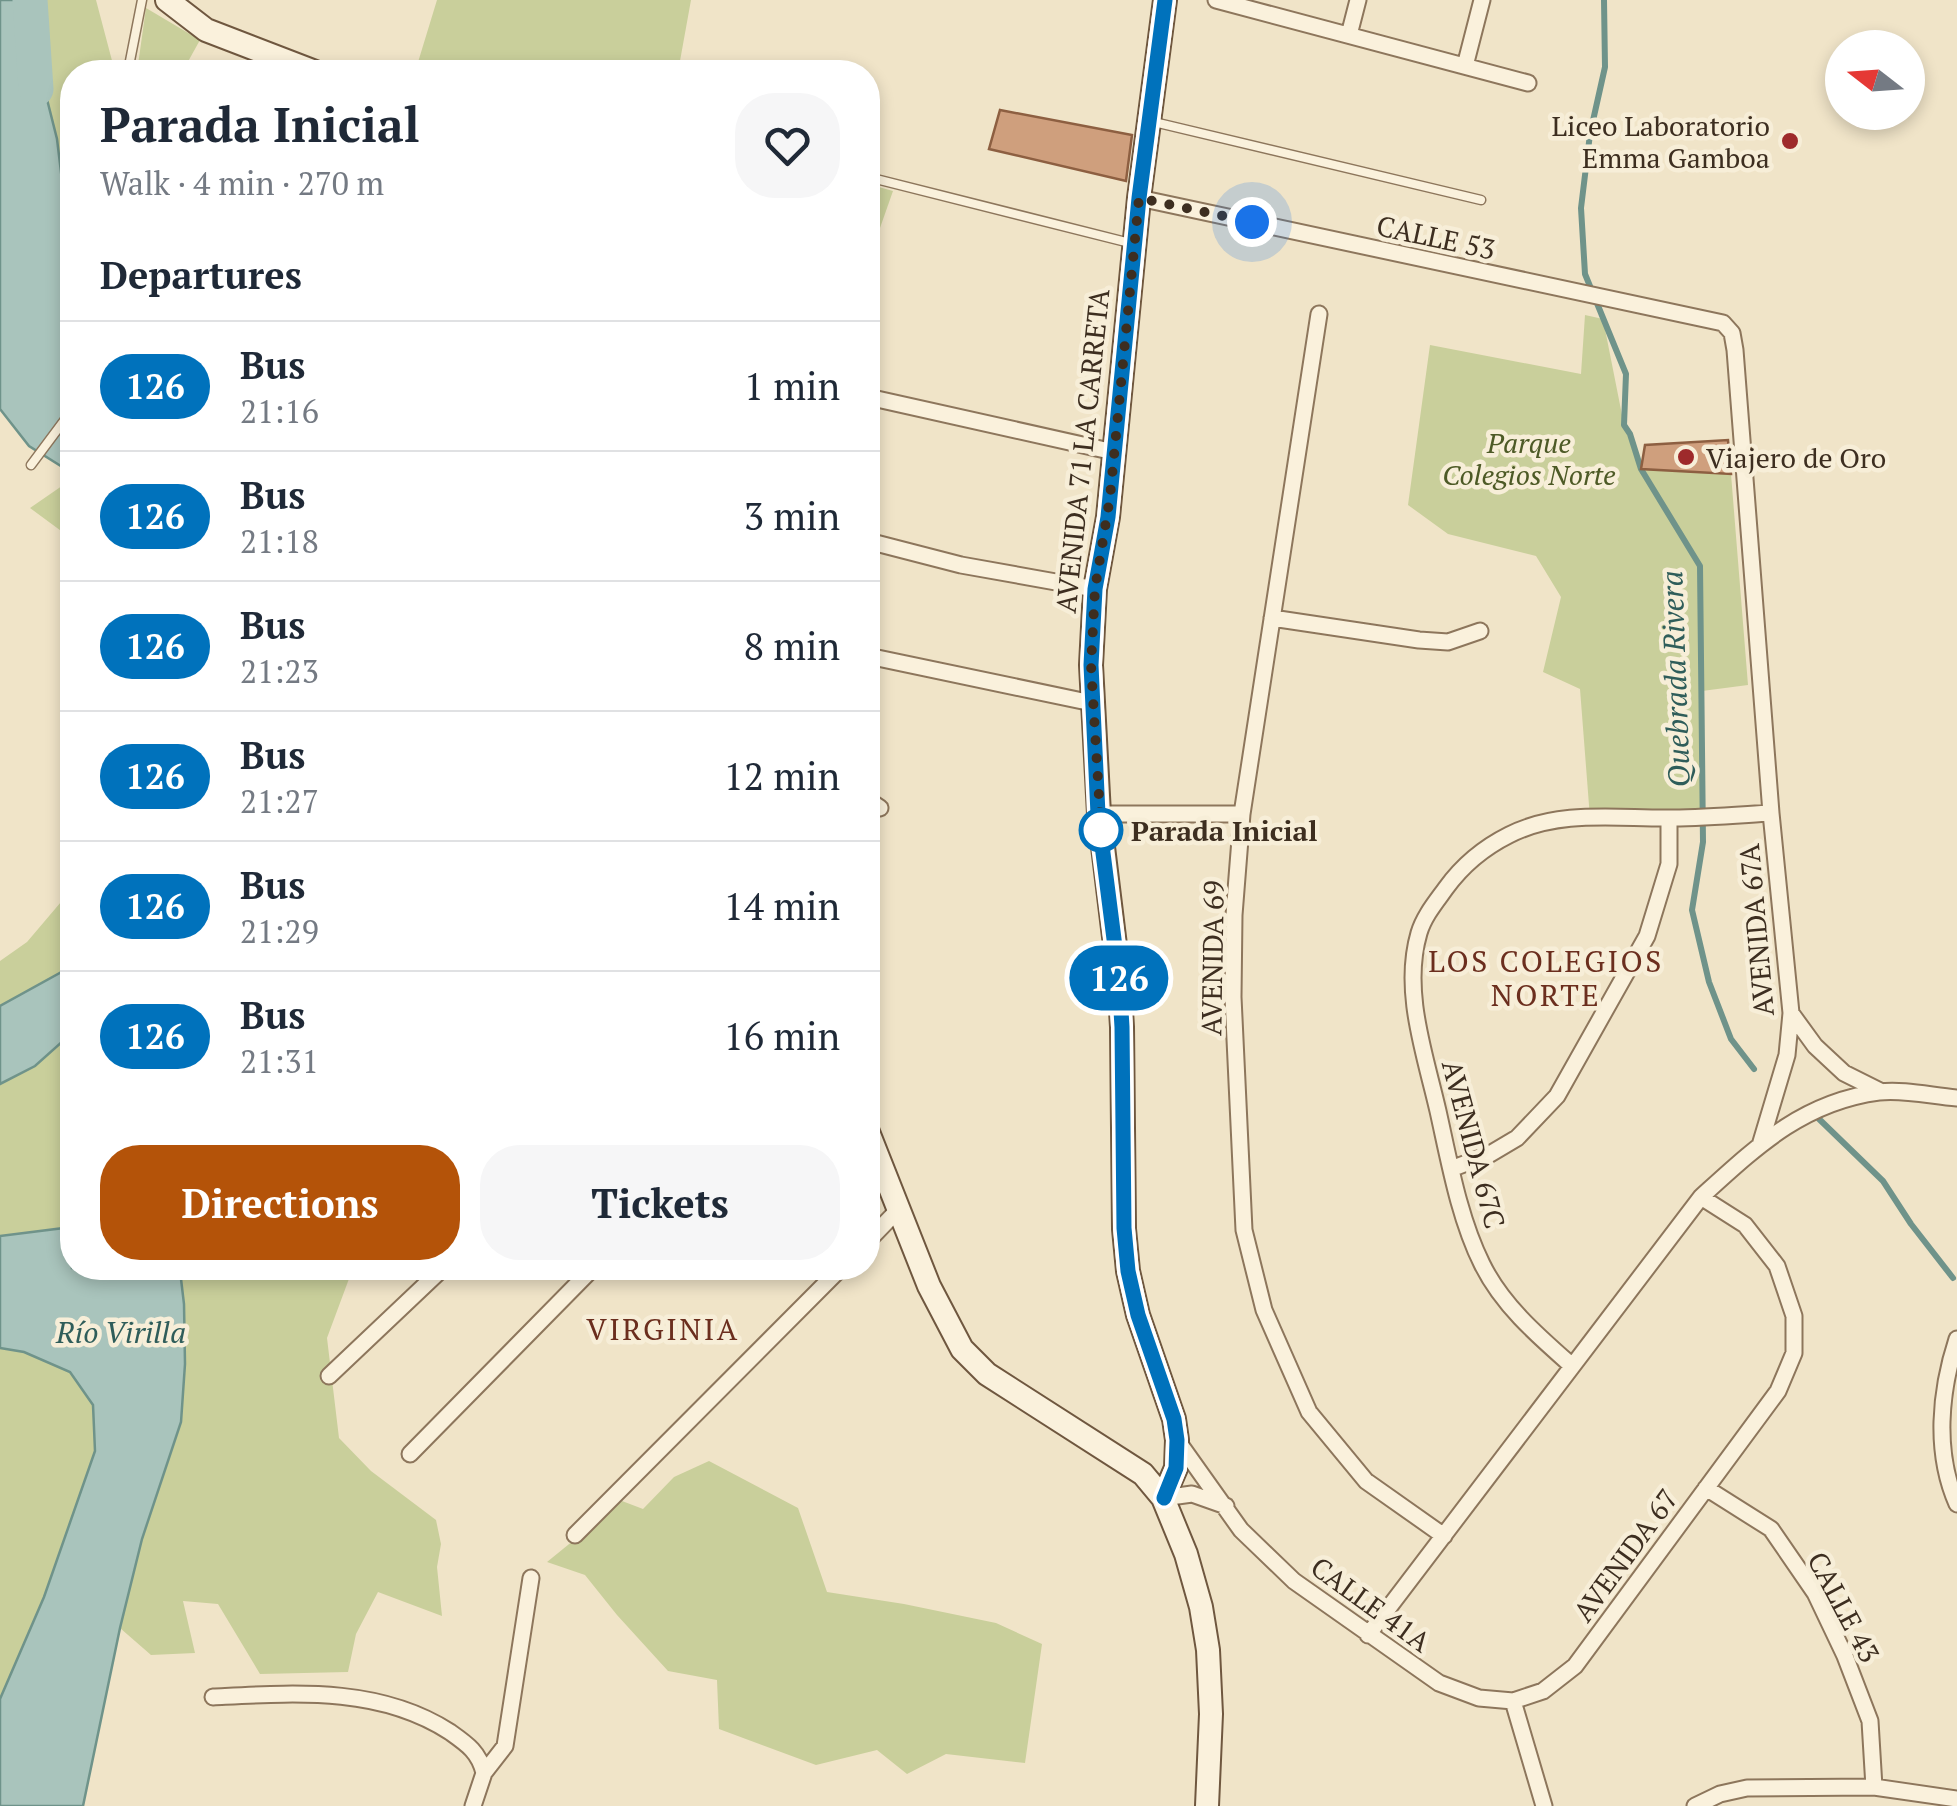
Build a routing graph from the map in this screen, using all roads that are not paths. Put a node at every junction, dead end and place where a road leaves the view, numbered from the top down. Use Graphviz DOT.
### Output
graph roads {
  1 [pos="142,0"];
  2 [pos="167,0"];
  3 [pos="1165,0"];
  4 [pos="1358,0"];
  5 [pos="1482,0"];
  6 [pos="1227,1"];
  7 [pos="1349,36"];
  8 [pos="130,60"];
  9 [pos="283,60"];
  10 [pos="1466,66"];
  11 [pos="1528,83"];
  12 [pos="1150,121"];
  13 [pos="880,180"];
  14 [pos="1139,198"];
  15 [pos="1481,200"];
  16 [pos="1134,244"];
  17 [pos="1319,314"];
  18 [pos="1723,323"];
  19 [pos="880,400"];
  20 [pos="60,426"];
  21 [pos="1114,452"];
  22 [pos="34,462"];
  23 [pos="880,544"];
  24 [pos="1095,589"];
  25 [pos="1272,618"];
  26 [pos="1480,630"];
  27 [pos="880,659"];
  28 [pos="1092,703"];
  29 [pos="1771,812"];
  30 [pos="1098,814"];
  31 [pos="1242,814"];
  32 [pos="1668,818"];
  33 [pos="1791,1012"];
  34 [pos="1882,1092"];
  35 [pos="1957,1098"];
  36 [pos="1761,1142"];
  37 [pos="880,1165"];
  38 [pos="1451,1168"];
  39 [pos="1701,1198"];
  40 [pos="897,1211"];
  41 [pos="880,1229"];
  42 [pos="429,1280"];
  43 [pos="581,1280"];
  44 [pos="829,1280"];
  45 [pos="1957,1338"];
  46 [pos="1571,1365"];
  47 [pos="329,1376"];
  48 [pos="1177,1440"];
  49 [pos="410,1454"];
  50 [pos="1706,1488"];
  51 [pos="1164,1498"];
  52 [pos="1957,1504"];
  53 [pos="1226,1506"];
  54 [pos="575,1535"];
  55 [pos="1444,1536"];
  56 [pos="531,1578"];
  57 [pos="1368,1634"];
  58 [pos="213,1696"];
  59 [pos="1514,1700"];
  60 [pos="484,1773"];
  61 [pos="1874,1787"];
  62 [pos="1957,1799"];
  63 [pos="473,1806"];
  64 [pos="1207,1806"];
  65 [pos="1544,1806"];
  66 [pos="1694,1806"];
  1 -- 8 [label="lane"];
  2 -- 9 [label="street"];
  3 -- 12 [label="street, AVENIDA 71 LA CARRETA"];
  4 -- 7 [label="street"];
  5 -- 10 [label="street"];
  6 -- 7 [label="street"];
  7 -- 10 [label="street"];
  10 -- 11 [label="street"];
  12 -- 14 [label="street, AVENIDA 71 LA CARRETA"];
  12 -- 15 [label="lane"];
  13 -- 16 [label="lane"];
  14 -- 16 [label="street, AVENIDA 71 LA CARRETA"];
  14 -- 18 [label="street, CALLE 53"];
  16 -- 21 [label="street, AVENIDA 71 LA CARRETA"];
  17 -- 25 [label="street, AVENIDA 69"];
  18 -- 29 [label="street, AVENIDA 67A"];
  19 -- 21 [label="street"];
  20 -- 22 [label="lane"];
  21 -- 24 [label="street, AVENIDA 71 LA CARRETA"];
  23 -- 24 [label="street"];
  24 -- 28 [label="street, AVENIDA 71 LA CARRETA"];
  25 -- 26 [label="street"];
  25 -- 31 [label="street, AVENIDA 69"];
  27 -- 28 [label="street"];
  28 -- 30 [label="street, AVENIDA 71 LA CARRETA"];
  29 -- 32 [label="street, AVENIDA 67C"];
  29 -- 33 [label="street, AVENIDA 67A"];
  30 -- 31 [label="street"];
  30 -- 48 [label="street, AVENIDA 71 LA CARRETA"];
  31 -- 55 [label="street, AVENIDA 69"];
  32 -- 38 [label="street"];
  32 -- 38 [label="street, AVENIDA 67C"];
  33 -- 34 [label="street"];
  33 -- 36 [label="street, AVENIDA 67A"];
  34 -- 35 [label="street"];
  34 -- 36 [label="street"];
  36 -- 39 [label="street, AVENIDA 67A"];
  37 -- 40 [label="street"];
  38 -- 46 [label="street, AVENIDA 67C"];
  39 -- 46 [label="street, AVENIDA 67A"];
  39 -- 50 [label="street, AVENIDA 67"];
  40 -- 41 [label="street"];
  40 -- 51 [label="street"];
  42 -- 47 [label="street"];
  43 -- 49 [label="street"];
  44 -- 54 [label="street"];
  45 -- 52 [label="street"];
  46 -- 55 [label="street, AVENIDA 67A"];
  48 -- 51 [label="street, AVENIDA 71 LA CARRETA"];
  48 -- 53 [label="street, CALLE 41A"];
  50 -- 59 [label="street, AVENIDA 67"];
  50 -- 61 [label="street, CALLE 43"];
  51 -- 53 [label="street"];
  51 -- 64 [label="street"];
  53 -- 57 [label="street, CALLE 41A"];
  55 -- 57 [label="street, AVENIDA 67A"];
  56 -- 60 [label="street"];
  57 -- 59 [label="street, CALLE 41A"];
  58 -- 60 [label="street"];
  59 -- 65 [label="street"];
  60 -- 63 [label="street"];
  61 -- 62 [label="street"];
  61 -- 66 [label="street"];
}
